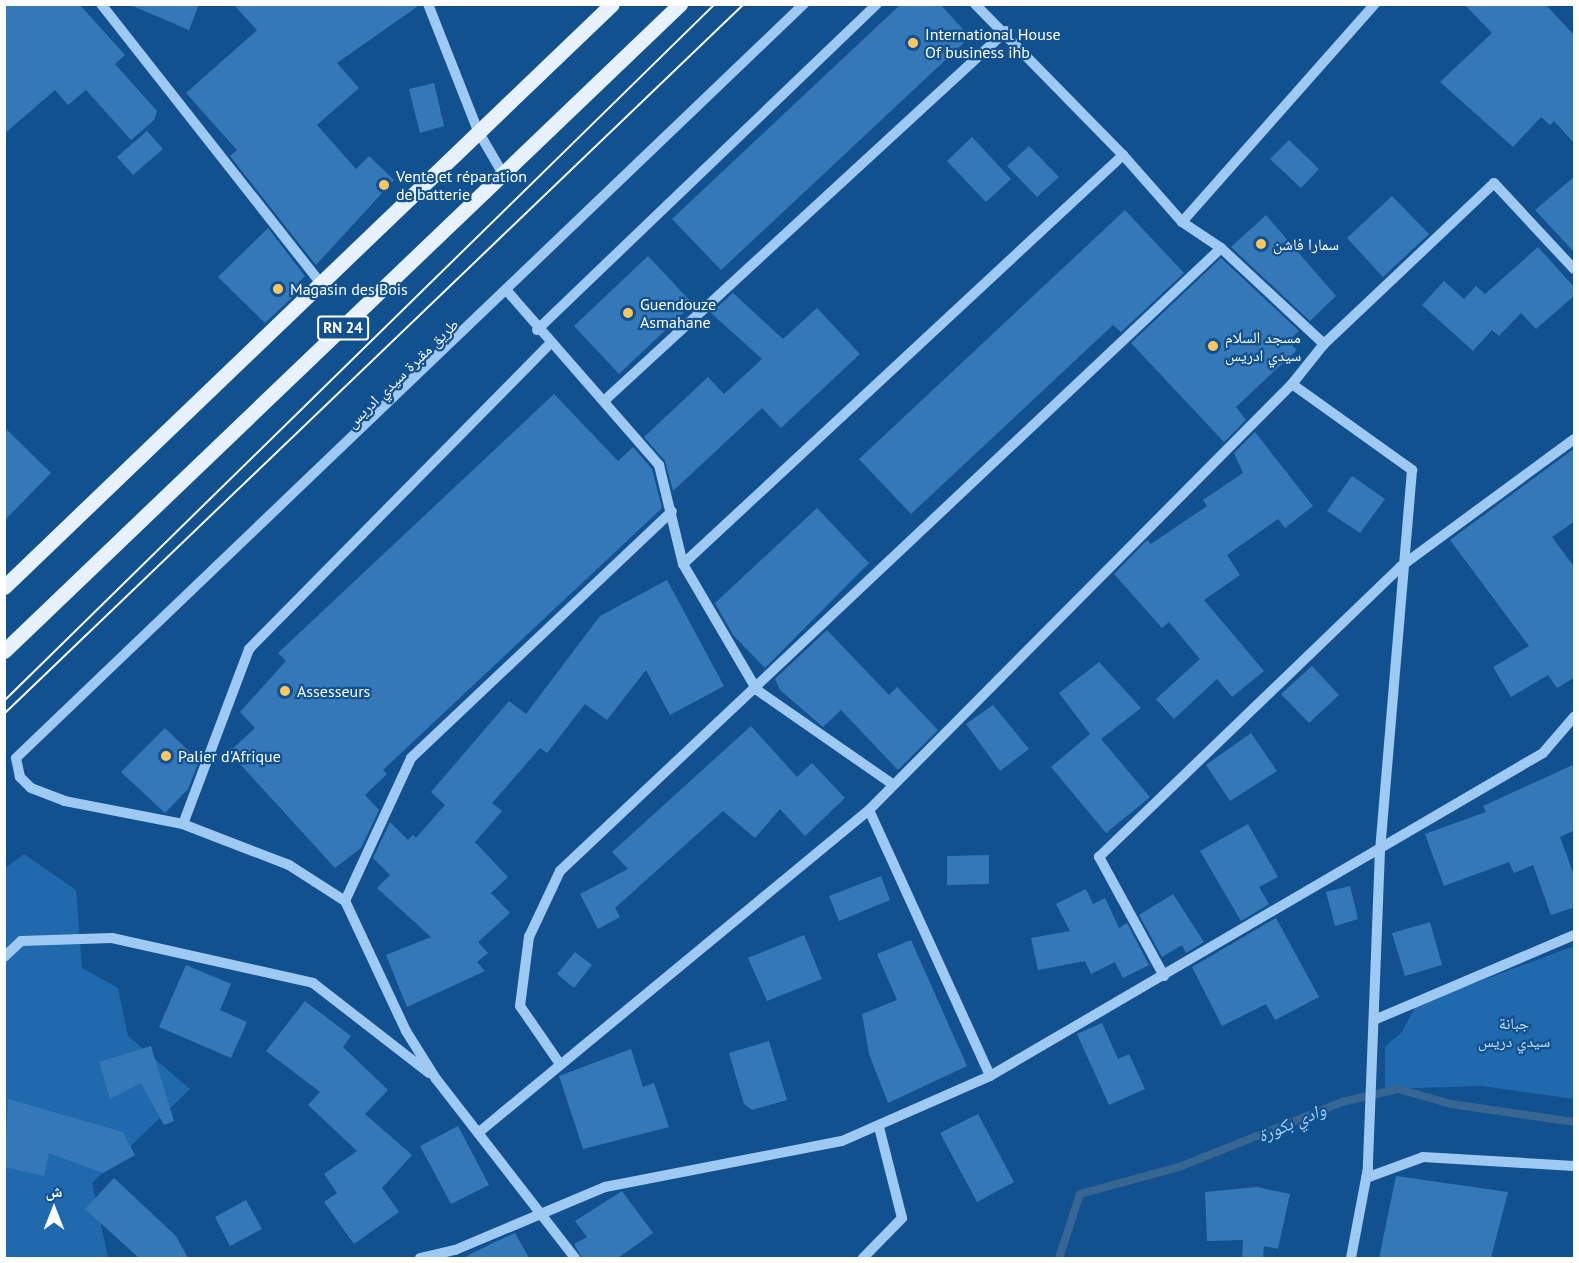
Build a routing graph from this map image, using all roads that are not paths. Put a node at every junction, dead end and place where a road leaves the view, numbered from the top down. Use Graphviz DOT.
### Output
graph roads {
  1 [pos="101,4"];
  2 [pos="428,4"];
  3 [pos="612,4"];
  4 [pos="680,4"];
  5 [pos="804,4"];
  6 [pos="877,4"];
  7 [pos="975,4"];
  8 [pos="1375,4"];
  9 [pos="1006,31"];
  10 [pos="478,131"];
  11 [pos="1123,155"];
  12 [pos="503,174"];
  13 [pos="1182,222"];
  14 [pos="1221,248"];
  15 [pos="1575,268"];
  16 [pos="321,284"];
  17 [pos="508,292"];
  18 [pos="537,330"];
  19 [pos="550,344"];
  20 [pos="1324,344"];
  21 [pos="1292,384"];
  22 [pos="604,400"];
  23 [pos="1575,439"];
  24 [pos="672,511"];
  25 [pos="683,564"];
  26 [pos="1400,567"];
  27 [pos="4,587"];
  28 [pos="4,651"];
  29 [pos="757,690"];
  30 [pos="1575,717"];
  31 [pos="892,784"];
  32 [pos="869,810"];
  33 [pos="183,824"];
  34 [pos="1380,850"];
  35 [pos="345,901"];
  36 [pos="1575,935"];
  37 [pos="4,957"];
  38 [pos="1164,976"];
  39 [pos="1374,1020"];
  40 [pos="560,1064"];
  41 [pos="990,1076"];
  42 [pos="436,1078"];
  43 [pos="879,1127"];
  44 [pos="478,1132"];
  45 [pos="1575,1166"];
  46 [pos="1367,1173"];
  47 [pos="540,1212"];
  48 [pos="454,1254"];
  49 [pos="420,1258"];
  50 [pos="575,1258"];
  51 [pos="863,1258"];
  52 [pos="1351,1258"];
  1 -- 16 [label="street"];
  2 -- 10 [label="street"];
  3 -- 10 [label="main road, RN 24"];
  4 -- 12 [label="main road, RN 24"];
  5 -- 17 [label="street, طريق مقبرة سيدي ادريس"];
  6 -- 18 [label="street"];
  7 -- 9 [label="street"];
  8 -- 13 [label="street"];
  9 -- 11 [label="street"];
  9 -- 22 [label="street"];
  10 -- 12 [label="street"];
  10 -- 16 [label="main road, RN 24"];
  11 -- 13 [label="street"];
  11 -- 25 [label="street"];
  12 -- 28 [label="main road, RN 24"];
  13 -- 14 [label="street"];
  14 -- 20 [label="street"];
  14 -- 29 [label="street"];
  15 -- 20 [label="street"];
  16 -- 27 [label="main road, RN 24"];
  17 -- 18 [label="street"];
  17 -- 33 [label="street, طريق مقبرة سيدي ادريس"];
  18 -- 19 [label="street"];
  19 -- 22 [label="street"];
  19 -- 33 [label="street"];
  20 -- 21 [label="street"];
  21 -- 26 [label="street"];
  21 -- 31 [label="street"];
  22 -- 24 [label="street"];
  23 -- 26 [label="street"];
  24 -- 25 [label="street"];
  24 -- 35 [label="street"];
  25 -- 29 [label="street"];
  26 -- 34 [label="street"];
  26 -- 38 [label="street"];
  29 -- 31 [label="street"];
  29 -- 40 [label="street"];
  30 -- 34 [label="street"];
  31 -- 32 [label="street"];
  32 -- 40 [label="street"];
  32 -- 41 [label="street"];
  33 -- 35 [label="street"];
  34 -- 38 [label="street"];
  34 -- 39 [label="street"];
  35 -- 42 [label="street"];
  36 -- 39 [label="street"];
  37 -- 42 [label="street"];
  38 -- 41 [label="street"];
  39 -- 46 [label="street"];
  40 -- 44 [label="street"];
  41 -- 43 [label="street"];
  42 -- 44 [label="street"];
  43 -- 47 [label="street"];
  43 -- 51 [label="street"];
  44 -- 47 [label="street"];
  45 -- 46 [label="street"];
  46 -- 52 [label="street"];
  47 -- 48 [label="street"];
  47 -- 50 [label="street"];
  48 -- 49 [label="street"];
}
